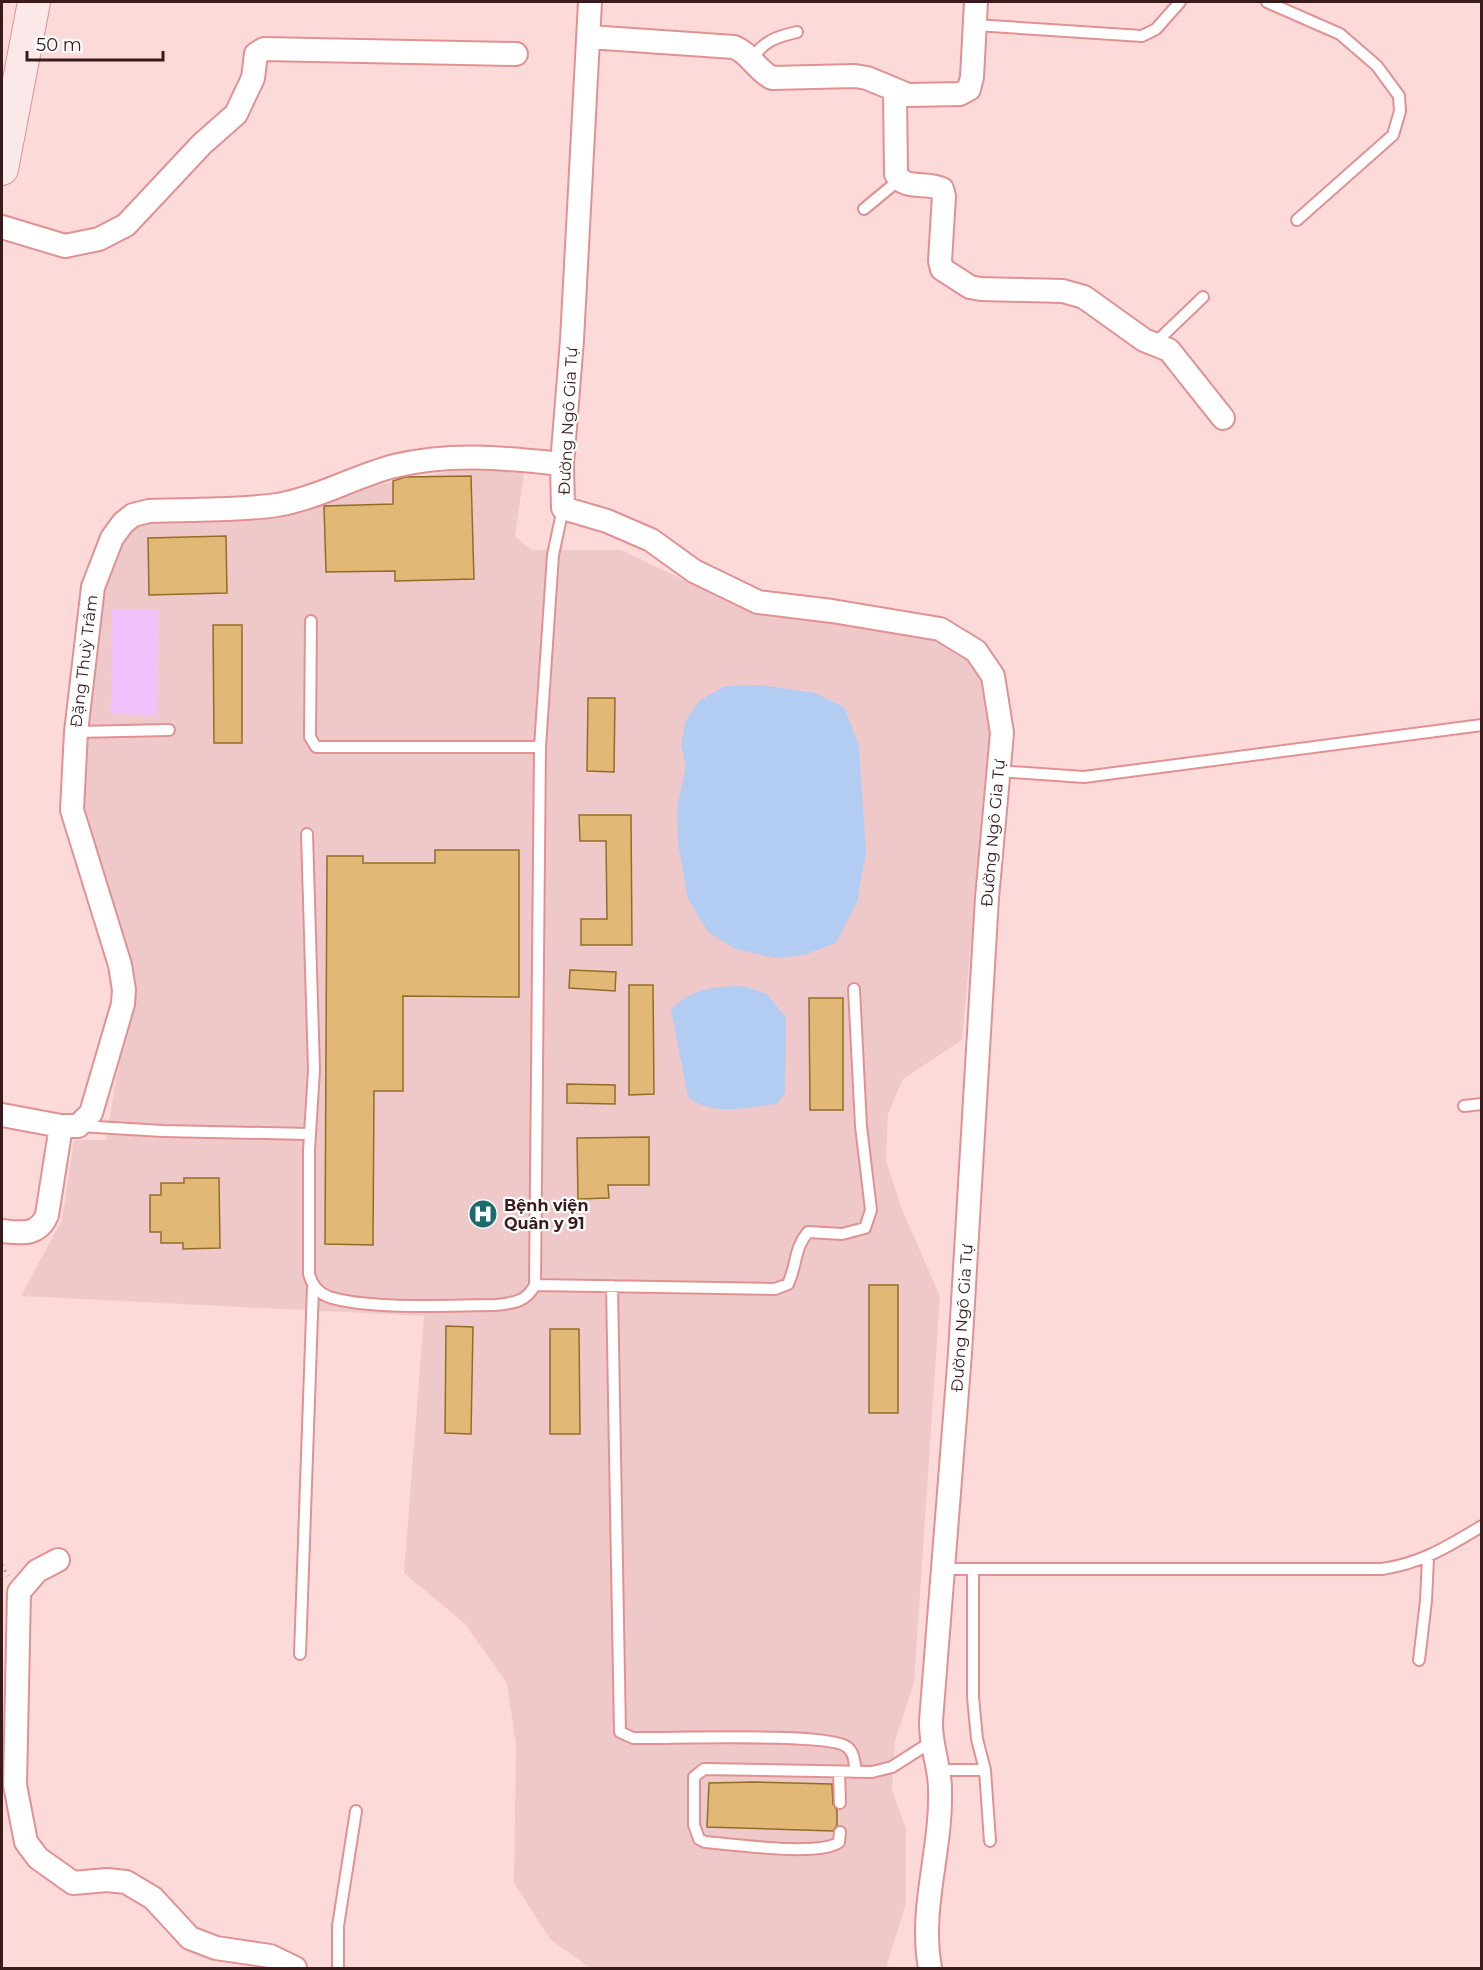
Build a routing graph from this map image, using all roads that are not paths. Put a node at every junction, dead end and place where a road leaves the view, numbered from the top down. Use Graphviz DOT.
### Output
graph roads {
  1 [pos="34,2"];
  2 [pos="590,2"];
  3 [pos="976,2"];
  4 [pos="1180,2"];
  5 [pos="1267,2"];
  6 [pos="975,25"];
  7 [pos="797,32"];
  8 [pos="589,37"];
  9 [pos="516,54"];
  10 [pos="751,60"];
  11 [pos="895,92"];
  12 [pos="2,169"];
  13 [pos="899,180"];
  14 [pos="864,209"];
  15 [pos="1297,220"];
  16 [pos="2,227"];
  17 [pos="1203,297"];
  18 [pos="1154,345"];
  19 [pos="1223,418"];
  20 [pos="562,464"];
  21 [pos="563,508"];
  22 [pos="311,621"];
  23 [pos="1482,725"];
  24 [pos="169,730"];
  25 [pos="76,732"];
  26 [pos="540,747"];
  27 [pos="998,771"];
  28 [pos="307,834"];
  29 [pos="854,989"];
  30 [pos="1482,1104"];
  31 [pos="1464,1106"];
  32 [pos="2,1115"];
  33 [pos="70,1126"];
  34 [pos="310,1134"];
  35 [pos="2,1231"];
  36 [pos="536,1286"];
  37 [pos="612,1286"];
  38 [pos="313,1287"];
  39 [pos="1482,1526"];
  40 [pos="1428,1558"];
  41 [pos="58,1560"];
  42 [pos="943,1569"];
  43 [pos="973,1569"];
  44 [pos="300,1654"];
  45 [pos="1419,1660"];
  46 [pos="930,1742"];
  47 [pos="938,1770"];
  48 [pos="985,1770"];
  49 [pos="839,1772"];
  50 [pos="856,1772"];
  51 [pos="840,1803"];
  52 [pos="356,1811"];
  53 [pos="840,1832"];
  54 [pos="990,1841"];
  55 [pos="295,1968"];
  56 [pos="338,1968"];
  57 [pos="930,1968"];
  1 -- 12 [label="street"];
  2 -- 8 [label="street, Đường Ngô Gia Tự"];
  3 -- 6 [label="street"];
  4 -- 6 [label="lane"];
  5 -- 15 [label="lane"];
  6 -- 11 [label="street"];
  7 -- 10 [label="lane"];
  8 -- 10 [label="street"];
  8 -- 20 [label="street, Đường Ngô Gia Tự"];
  9 -- 16 [label="street"];
  10 -- 11 [label="street"];
  11 -- 13 [label="street"];
  13 -- 14 [label="lane"];
  13 -- 18 [label="street"];
  17 -- 18 [label="lane"];
  18 -- 19 [label="street"];
  20 -- 21 [label="street, Đường Ngô Gia Tự"];
  20 -- 25 [label="street, Đặng Thuỳ Trâm"];
  21 -- 26 [label="lane"];
  21 -- 27 [label="street, Đường Ngô Gia Tự"];
  22 -- 26 [label="lane"];
  23 -- 27 [label="lane"];
  24 -- 25 [label="lane"];
  25 -- 33 [label="street, Đặng Thuỳ Trâm"];
  26 -- 36 [label="lane"];
  27 -- 42 [label="street, Đường Ngô Gia Tự"];
  28 -- 34 [label="lane"];
  29 -- 37 [label="lane"];
  30 -- 31 [label="lane"];
  32 -- 33 [label="street"];
  33 -- 34 [label="lane"];
  33 -- 35 [label="street"];
  34 -- 38 [label="lane"];
  36 -- 37 [label="lane"];
  36 -- 38 [label="lane"];
  37 -- 50 [label="lane"];
  38 -- 44 [label="lane"];
  39 -- 40 [label="lane"];
  40 -- 43 [label="lane"];
  40 -- 45 [label="lane"];
  41 -- 55 [label="street"];
  42 -- 43 [label="lane"];
  42 -- 46 [label="street, Đường Ngô Gia Tự"];
  43 -- 48 [label="lane"];
  46 -- 47 [label="street, Đường Ngô Gia Tự"];
  46 -- 50 [label="lane"];
  47 -- 48 [label="lane"];
  47 -- 57 [label="street, Đường Ngô Gia Tự"];
  48 -- 54 [label="lane"];
  49 -- 50 [label="lane"];
  49 -- 51 [label="lane"];
  49 -- 53 [label="lane"];
  52 -- 56 [label="lane"];
}
